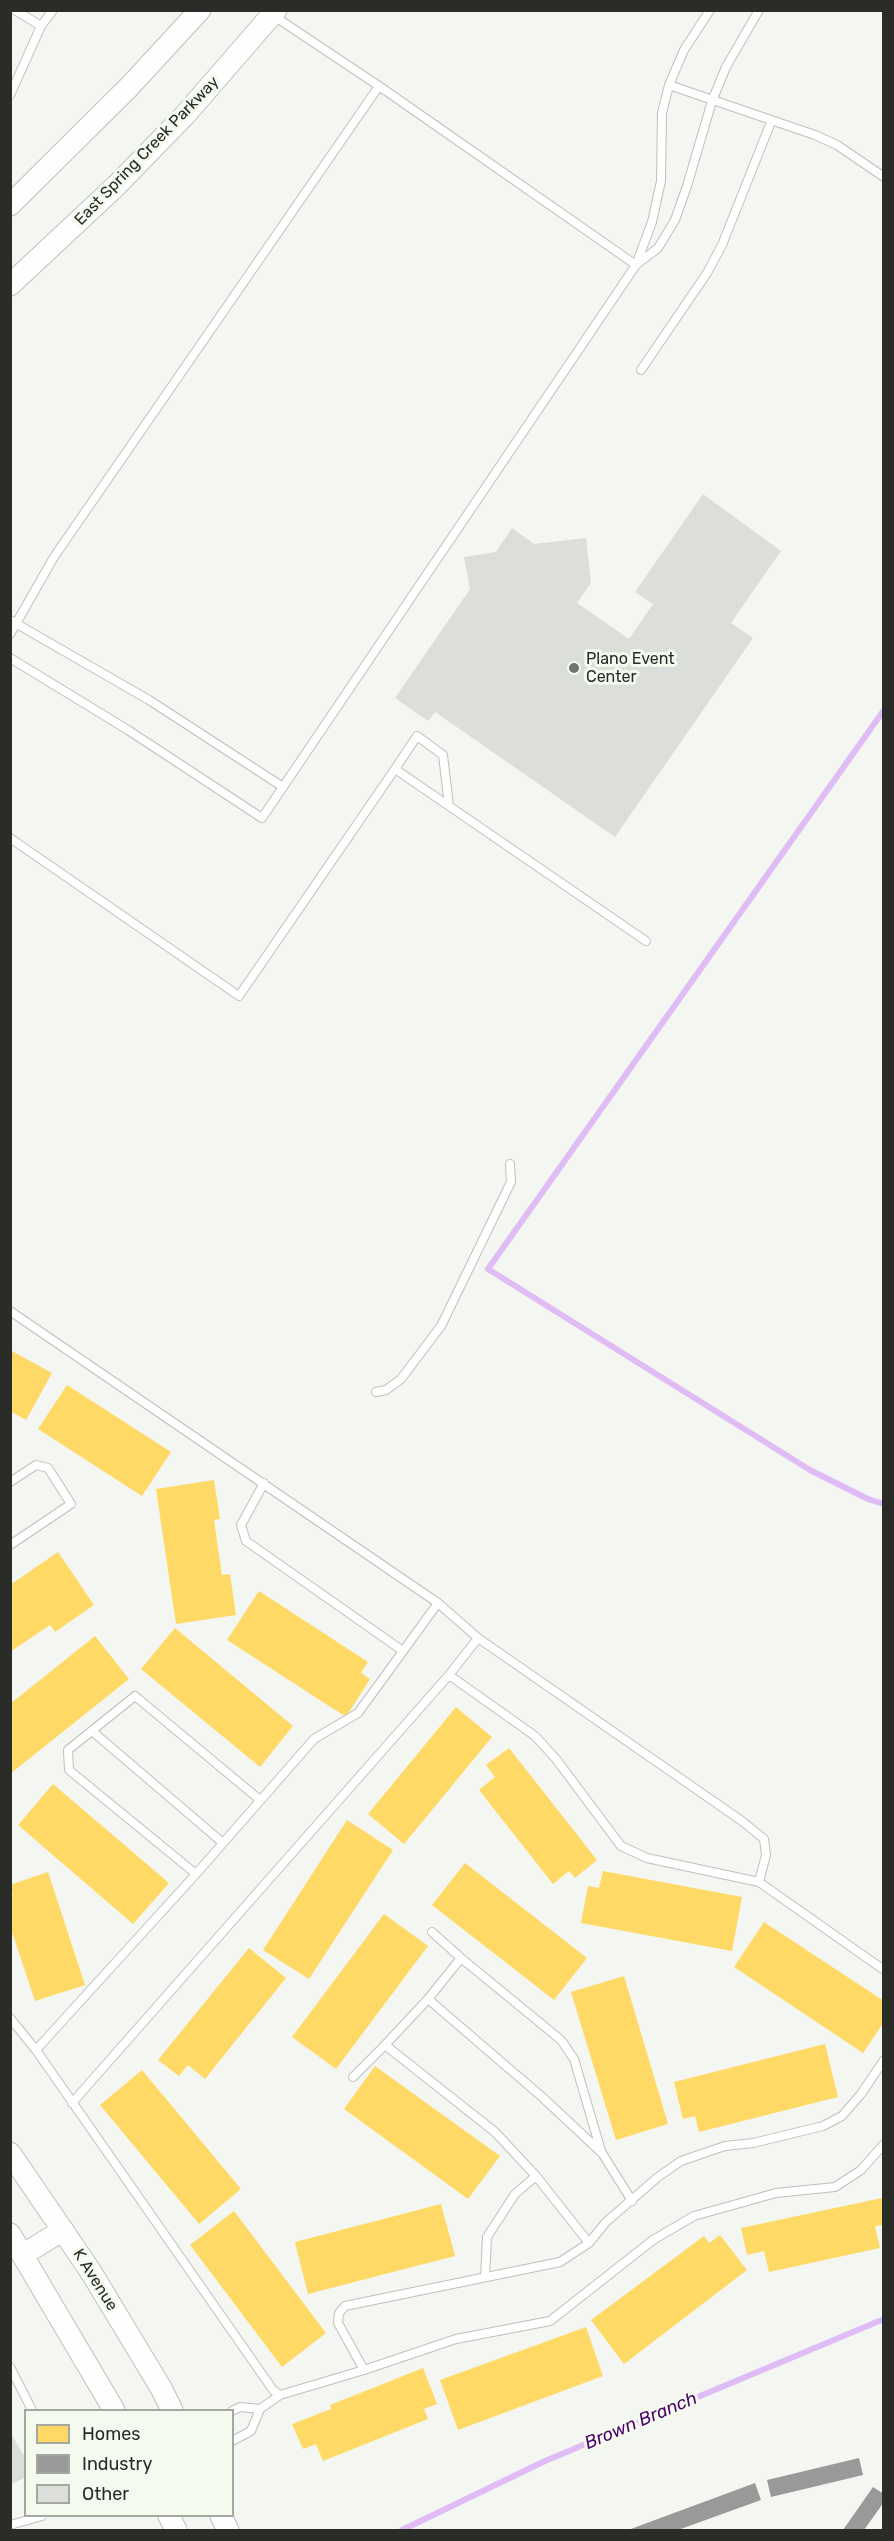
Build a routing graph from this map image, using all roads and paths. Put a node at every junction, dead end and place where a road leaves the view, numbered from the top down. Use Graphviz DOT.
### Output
graph roads {
  1 [pos="15,10"];
  2 [pos="53,10"];
  3 [pos="200,10"];
  4 [pos="710,10"];
  5 [pos="759,10"];
  6 [pos="274,13"];
  7 [pos="41,26"];
  8 [pos="379,86"];
  9 [pos="669,86"];
  10 [pos="10,95"];
  11 [pos="712,101"];
  12 [pos="771,122"];
  13 [pos="884,177"];
  14 [pos="10,205"];
  15 [pos="636,265"];
  16 [pos="10,285"];
  17 [pos="641,370"];
  18 [pos="14,622"];
  19 [pos="10,634"];
  20 [pos="10,658"];
  21 [pos="395,769"];
  22 [pos="283,787"];
  23 [pos="449,806"];
  24 [pos="10,838"];
  25 [pos="646,941"];
  26 [pos="510,1164"];
  27 [pos="10,1311"];
  28 [pos="376,1392"];
  29 [pos="10,1482"];
  30 [pos="264,1483"];
  31 [pos="10,1545"];
  32 [pos="438,1603"];
  33 [pos="478,1638"];
  34 [pos="403,1651"];
  35 [pos="448,1675"];
  36 [pos="92,1731"];
  37 [pos="260,1800"];
  38 [pos="223,1843"];
  39 [pos="196,1874"];
  40 [pos="759,1882"];
  41 [pos="432,1932"];
  42 [pos="461,1958"];
  43 [pos="884,1970"];
  44 [pos="428,1999"];
  45 [pos="10,2018"];
  46 [pos="385,2045"];
  47 [pos="36,2050"];
  48 [pos="884,2060"];
  49 [pos="353,2077"];
  50 [pos="72,2103"];
  51 [pos="884,2144"];
  52 [pos="10,2153"];
  53 [pos="602,2153"];
  54 [pos="536,2176"];
  55 [pos="632,2201"];
  56 [pos="63,2230"];
  57 [pos="10,2234"];
  58 [pos="589,2243"];
  59 [pos="21,2257"];
  60 [pos="485,2277"];
  61 [pos="10,2367"];
  62 [pos="364,2370"];
  63 [pos="280,2394"];
  64 [pos="31,2409"];
  65 [pos="113,2409"];
  66 [pos="171,2409"];
  67 [pos="261,2409"];
  68 [pos="234,2410"];
  69 [pos="234,2440"];
  70 [pos="38,2517"];
  71 [pos="10,2525"];
  1 -- 7 [label="lane"];
  2 -- 7 [label="lane"];
  3 -- 14 [label="main road"];
  4 -- 9 [label="lane"];
  5 -- 11 [label="lane"];
  6 -- 8 [label="lane"];
  6 -- 16 [label="main road, East Spring Creek Parkway"];
  7 -- 10 [label="lane"];
  8 -- 15 [label="lane"];
  8 -- 18 [label="lane"];
  9 -- 11 [label="lane"];
  9 -- 15 [label="lane"];
  11 -- 12 [label="lane"];
  11 -- 15 [label="lane"];
  12 -- 13 [label="lane"];
  12 -- 17 [label="lane"];
  15 -- 22 [label="lane"];
  18 -- 19 [label="lane"];
  18 -- 22 [label="lane"];
  20 -- 22 [label="lane"];
  21 -- 23 [label="lane"];
  21 -- 23 [label="lane"];
  21 -- 24 [label="lane"];
  23 -- 25 [label="lane"];
  26 -- 28 [label="lane"];
  27 -- 30 [label="lane"];
  29 -- 31 [label="lane"];
  30 -- 32 [label="lane"];
  30 -- 34 [label="lane"];
  32 -- 33 [label="lane"];
  32 -- 34 [label="lane"];
  33 -- 35 [label="lane"];
  33 -- 40 [label="lane"];
  34 -- 37 [label="lane"];
  35 -- 40 [label="lane"];
  35 -- 50 [label="lane"];
  36 -- 37 [label="lane"];
  36 -- 38 [label="lane"];
  36 -- 39 [label="lane"];
  37 -- 38 [label="lane"];
  38 -- 39 [label="lane"];
  39 -- 47 [label="lane"];
  40 -- 43 [label="lane"];
  41 -- 42 [label="lane"];
  42 -- 44 [label="lane"];
  42 -- 53 [label="lane"];
  44 -- 46 [label="lane"];
  44 -- 53 [label="lane"];
  45 -- 47 [label="lane"];
  46 -- 49 [label="lane"];
  46 -- 54 [label="lane"];
  47 -- 50 [label="lane"];
  48 -- 55 [label="lane"];
  50 -- 63 [label="lane"];
  51 -- 62 [label="lane"];
  52 -- 56 [label="main road, K Avenue"];
  53 -- 55 [label="lane"];
  54 -- 58 [label="lane"];
  54 -- 60 [label="lane"];
  55 -- 58 [label="lane"];
  56 -- 59 [label="main road"];
  56 -- 66 [label="main road, K Avenue"];
  57 -- 59 [label="main road"];
  58 -- 60 [label="lane"];
  59 -- 65 [label="main road"];
  60 -- 62 [label="lane"];
  61 -- 64 [label="lane"];
  62 -- 63 [label="lane"];
  63 -- 67 [label="lane"];
  67 -- 68 [label="lane"];
  67 -- 69 [label="lane"];
  70 -- 71 [label="lane"];
}
